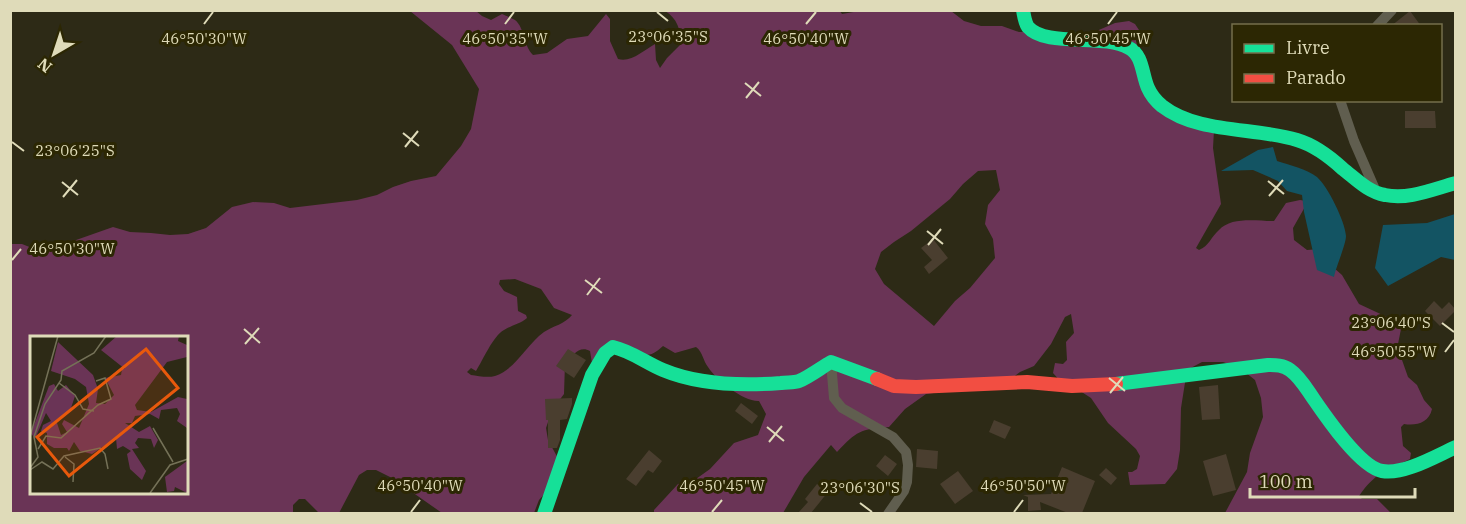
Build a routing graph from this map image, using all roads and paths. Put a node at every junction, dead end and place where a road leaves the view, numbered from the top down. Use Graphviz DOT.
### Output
graph roads {
  1 [pos="1023,10"];
  2 [pos="1392,10"];
  3 [pos="1379,24"];
  4 [pos="1341,102"];
  5 [pos="1455,183"];
  6 [pos="1377,194"];
  7 [pos="831,362"];
  8 [pos="1455,447"];
  9 [pos="544,513"];
  10 [pos="888,513"];
  1 -- 6 [label="street"];
  2 -- 3 [label="street"];
  4 -- 6 [label="street"];
  5 -- 6 [label="street"];
  7 -- 8 [label="street"];
  7 -- 9 [label="street"];
  7 -- 10 [label="street"];
}
